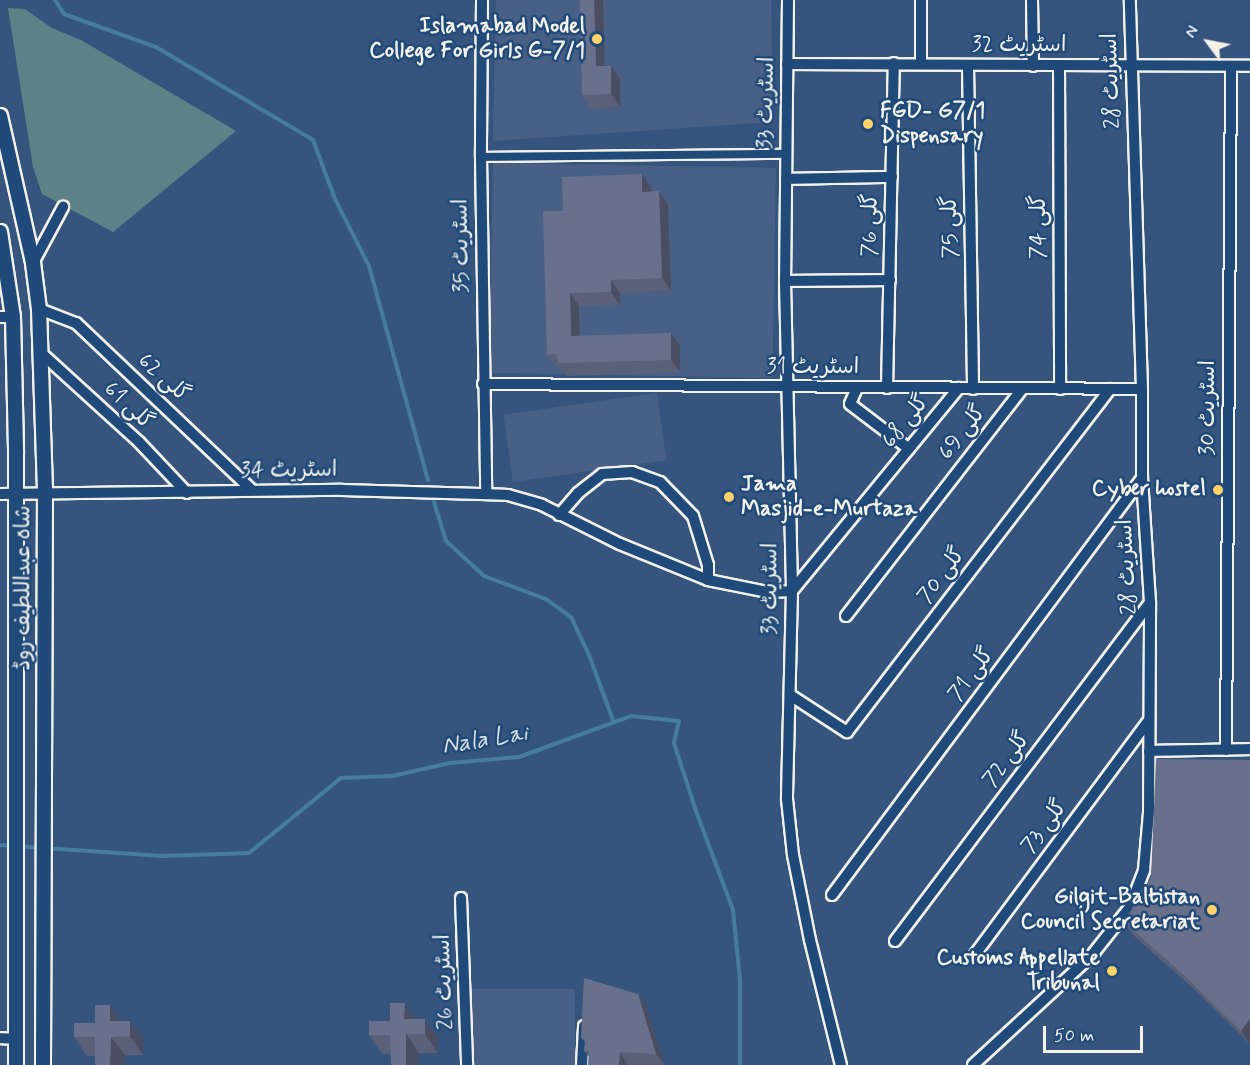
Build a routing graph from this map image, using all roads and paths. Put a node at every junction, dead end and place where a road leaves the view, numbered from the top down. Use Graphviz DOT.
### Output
graph roads {
  1 [pos="482,0"];
  2 [pos="788,0"];
  3 [pos="921,0"];
  4 [pos="1032,0"];
  5 [pos="1130,0"];
  6 [pos="894,63"];
  7 [pos="787,64"];
  8 [pos="921,64"];
  9 [pos="968,65"];
  10 [pos="1131,65"];
  11 [pos="1033,66"];
  12 [pos="1059,66"];
  13 [pos="1232,66"];
  14 [pos="1250,66"];
  15 [pos="0,116"];
  16 [pos="786,154"];
  17 [pos="481,157"];
  18 [pos="891,177"];
  19 [pos="786,179"];
  20 [pos="63,207"];
  21 [pos="0,232"];
  22 [pos="33,263"];
  23 [pos="890,280"];
  24 [pos="785,281"];
  25 [pos="39,309"];
  26 [pos="6,317"];
  27 [pos="39,351"];
  28 [pos="483,384"];
  29 [pos="787,387"];
  30 [pos="857,388"];
  31 [pos="887,388"];
  32 [pos="959,388"];
  33 [pos="973,388"];
  34 [pos="1022,389"];
  35 [pos="1060,389"];
  36 [pos="1110,389"];
  37 [pos="1142,389"];
  38 [pos="909,449"];
  39 [pos="1142,478"];
  40 [pos="252,490"];
  41 [pos="45,492"];
  42 [pos="486,492"];
  43 [pos="16,493"];
  44 [pos="187,493"];
  45 [pos="0,494"];
  46 [pos="559,515"];
  47 [pos="708,580"];
  48 [pos="792,591"];
  49 [pos="1150,602"];
  50 [pos="846,616"];
  51 [pos="790,695"];
  52 [pos="1149,720"];
  53 [pos="1250,749"];
  54 [pos="1226,750"];
  55 [pos="1149,751"];
  56 [pos="832,895"];
  57 [pos="461,897"];
  58 [pos="895,941"];
  59 [pos="973,957"];
  60 [pos="584,1018"];
  61 [pos="0,1038"];
  62 [pos="17,1039"];
  63 [pos="16,1065"];
  64 [pos="43,1065"];
  65 [pos="467,1065"];
  66 [pos="582,1065"];
  67 [pos="840,1065"];
  68 [pos="973,1065"];
  1 -- 17 [label="street, اسٹریٹ 35"];
  2 -- 7 [label="street, اسٹریٹ 33"];
  3 -- 8 [label="street"];
  4 -- 11 [label="street"];
  5 -- 10 [label="street, اسٹریٹ 28"];
  6 -- 7 [label="street, اسٹریٹ 32"];
  6 -- 8 [label="street, اسٹریٹ 32"];
  6 -- 18 [label="street, گلی 76"];
  7 -- 16 [label="street, اسٹریٹ 33"];
  8 -- 9 [label="street, اسٹریٹ 32"];
  9 -- 11 [label="street, اسٹریٹ 32"];
  9 -- 33 [label="street, گلی 75"];
  10 -- 12 [label="street, اسٹریٹ 32"];
  10 -- 13 [label="street, اسٹریٹ 32"];
  10 -- 37 [label="street, اسٹریٹ 28"];
  11 -- 12 [label="street, اسٹریٹ 32"];
  12 -- 35 [label="street, گلی 74"];
  13 -- 14 [label="street, اسٹریٹ 32"];
  13 -- 54 [label="street, اسٹریٹ 30"];
  15 -- 22 [label="street, شاہ عبداللطیف روڈ"];
  16 -- 17 [label="street"];
  16 -- 19 [label="street, اسٹریٹ 33"];
  17 -- 28 [label="street, اسٹریٹ 35"];
  18 -- 19 [label="street"];
  18 -- 23 [label="street, گلی 76"];
  19 -- 24 [label="street, اسٹریٹ 33"];
  20 -- 22 [label="street"];
  21 -- 26 [label="street, شاہ عبداللطیف روڈ"];
  22 -- 25 [label="street, شاہ عبداللطیف روڈ"];
  23 -- 24 [label="street"];
  23 -- 31 [label="street, گلی 76"];
  24 -- 29 [label="street, اسٹریٹ 33"];
  25 -- 27 [label="street, شاہ عبداللطیف روڈ"];
  25 -- 40 [label="street, گلی 62"];
  26 -- 43 [label="street, شاہ عبداللطیف روڈ"];
  27 -- 41 [label="street, شاہ عبداللطیف روڈ"];
  27 -- 44 [label="street, گلی 61"];
  28 -- 29 [label="street, اسٹریٹ 31"];
  28 -- 42 [label="street, اسٹریٹ 35"];
  29 -- 30 [label="street, اسٹریٹ 31"];
  29 -- 48 [label="street, اسٹریٹ 33"];
  30 -- 31 [label="street, اسٹریٹ 31"];
  30 -- 38 [label="street"];
  31 -- 32 [label="street, اسٹریٹ 31"];
  32 -- 33 [label="street, اسٹریٹ 31"];
  32 -- 38 [label="street, گلی 68"];
  33 -- 34 [label="street, اسٹریٹ 31"];
  34 -- 35 [label="street, اسٹریٹ 31"];
  34 -- 50 [label="street, گلی 69"];
  35 -- 36 [label="street, اسٹریٹ 31"];
  36 -- 37 [label="street, اسٹریٹ 31"];
  36 -- 51 [label="street, گلی 70"];
  37 -- 39 [label="street, اسٹریٹ 28"];
  38 -- 48 [label="street, گلی 68"];
  39 -- 49 [label="street, اسٹریٹ 28"];
  39 -- 56 [label="street, گلی 71"];
  40 -- 42 [label="street, اسٹریٹ 34"];
  40 -- 44 [label="street, اسٹریٹ 34"];
  41 -- 43 [label="street, اسٹریٹ 34"];
  41 -- 44 [label="street, اسٹریٹ 34"];
  41 -- 64 [label="street, شاہ عبداللطیف روڈ"];
  42 -- 46 [label="street, اسٹریٹ 34"];
  43 -- 45 [label="street, اسٹریٹ 34"];
  43 -- 62 [label="street, شاہ عبداللطیف روڈ"];
  46 -- 47 [label="street, اسٹریٹ 34"];
  46 -- 47 [label="street"];
  47 -- 48 [label="street, اسٹریٹ 34"];
  48 -- 51 [label="street, اسٹریٹ 33"];
  49 -- 52 [label="street, اسٹریٹ 28"];
  49 -- 58 [label="street, گلی 72"];
  51 -- 67 [label="street, اسٹریٹ 33"];
  52 -- 55 [label="street, اسٹریٹ 28"];
  52 -- 59 [label="street, گلی 73"];
  53 -- 54 [label="street"];
  54 -- 55 [label="street"];
  55 -- 68 [label="street, اسٹریٹ 28"];
  57 -- 65 [label="street, اسٹریٹ 26"];
  60 -- 66 [label="street"];
  61 -- 62 [label="street"];
  62 -- 63 [label="street, شاہ عبداللطیف روڈ"];
}
